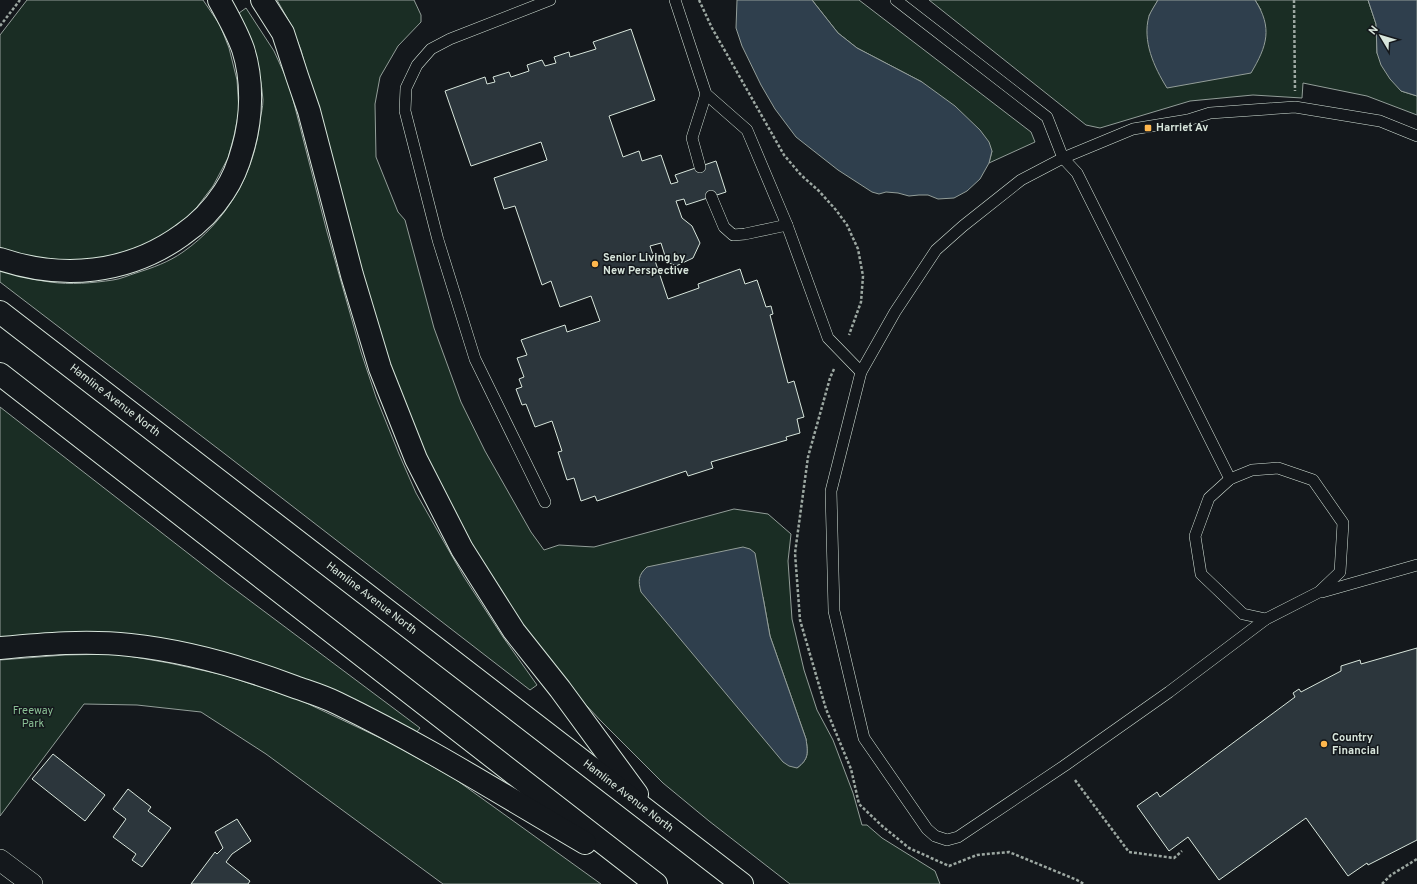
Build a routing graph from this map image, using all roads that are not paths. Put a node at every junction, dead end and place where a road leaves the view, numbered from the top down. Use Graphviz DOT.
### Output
graph roads {
  1 [pos="219,0"];
  2 [pos="262,0"];
  3 [pos="550,0"];
  4 [pos="675,0"];
  5 [pos="896,0"];
  6 [pos="706,94"];
  7 [pos="1417,136"];
  8 [pos="1063,158"];
  9 [pos="700,167"];
  10 [pos="711,196"];
  11 [pos="787,224"];
  12 [pos="0,259"];
  13 [pos="0,312"];
  14 [pos="861,372"];
  15 [pos="0,374"];
  16 [pos="1230,479"];
  17 [pos="545,502"];
  18 [pos="1417,565"];
  19 [pos="1319,592"];
  20 [pos="1266,619"];
  21 [pos="0,648"];
  22 [pos="652,814"];
  23 [pos="0,860"];
  24 [pos="32,884"];
  25 [pos="655,884"];
  26 [pos="742,884"];
  1 -- 12 [label="highway"];
  2 -- 22 [label="highway"];
  3 -- 17 [label="lane"];
  4 -- 6 [label="lane"];
  5 -- 8 [label="lane"];
  6 -- 9 [label="lane"];
  6 -- 11 [label="lane"];
  7 -- 8 [label="lane"];
  8 -- 14 [label="lane"];
  8 -- 16 [label="lane"];
  10 -- 11 [label="lane"];
  11 -- 14 [label="lane"];
  13 -- 22 [label="highway, Hamline Avenue North"];
  14 -- 20 [label="lane"];
  15 -- 25 [label="highway"];
  16 -- 19 [label="lane"];
  16 -- 20 [label="lane"];
  18 -- 19 [label="lane"];
  19 -- 20 [label="lane"];
  21 -- 25 [label="highway"];
  22 -- 26 [label="highway, Hamline Avenue North"];
  23 -- 24 [label="street"];
}
